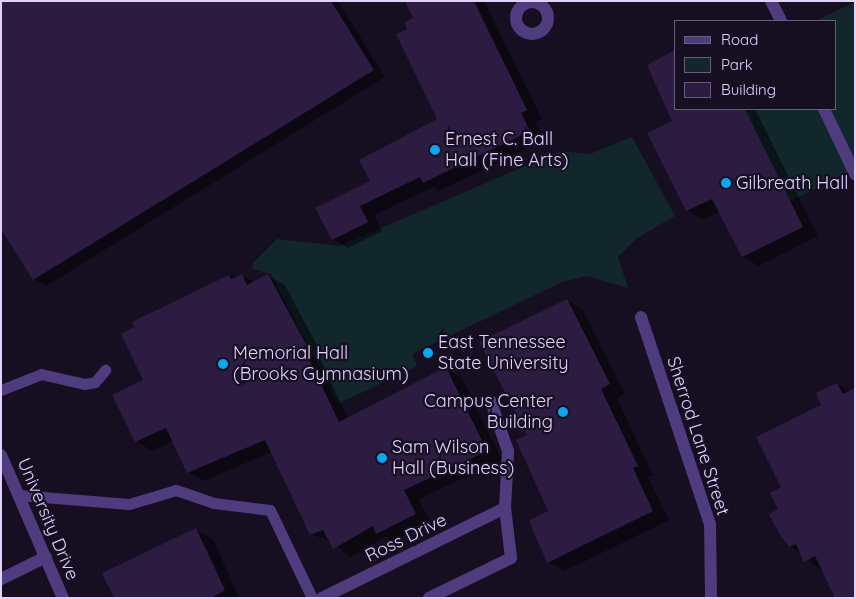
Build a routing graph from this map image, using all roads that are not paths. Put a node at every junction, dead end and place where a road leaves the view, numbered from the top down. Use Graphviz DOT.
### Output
graph roads {
  1 [pos="771,1"];
  2 [pos="520,3"];
  3 [pos="780,20"];
  4 [pos="824,110"];
  5 [pos="855,174"];
  6 [pos="640,316"];
  7 [pos="105,370"];
  8 [pos="1,390"];
  9 [pos="491,402"];
  10 [pos="1,455"];
  11 [pos="19,495"];
  12 [pos="505,508"];
  13 [pos="46,557"];
  14 [pos="1,579"];
  15 [pos="63,598"];
  16 [pos="312,598"];
  17 [pos="322,598"];
  18 [pos="429,598"];
  19 [pos="712,598"];
  1 -- 3 [label="street"];
  2 -- 2 [label="street"];
  4 -- 5 [label="street"];
  6 -- 19 [label="street, Sherrod Lane Street"];
  7 -- 8 [label="lane"];
  9 -- 12 [label="street"];
  10 -- 11 [label="street, University Drive"];
  11 -- 13 [label="street, University Drive"];
  11 -- 16 [label="lane"];
  12 -- 17 [label="street, Ross Drive"];
  12 -- 18 [label="street"];
  13 -- 14 [label="street"];
  13 -- 15 [label="street, University Drive"];
}
